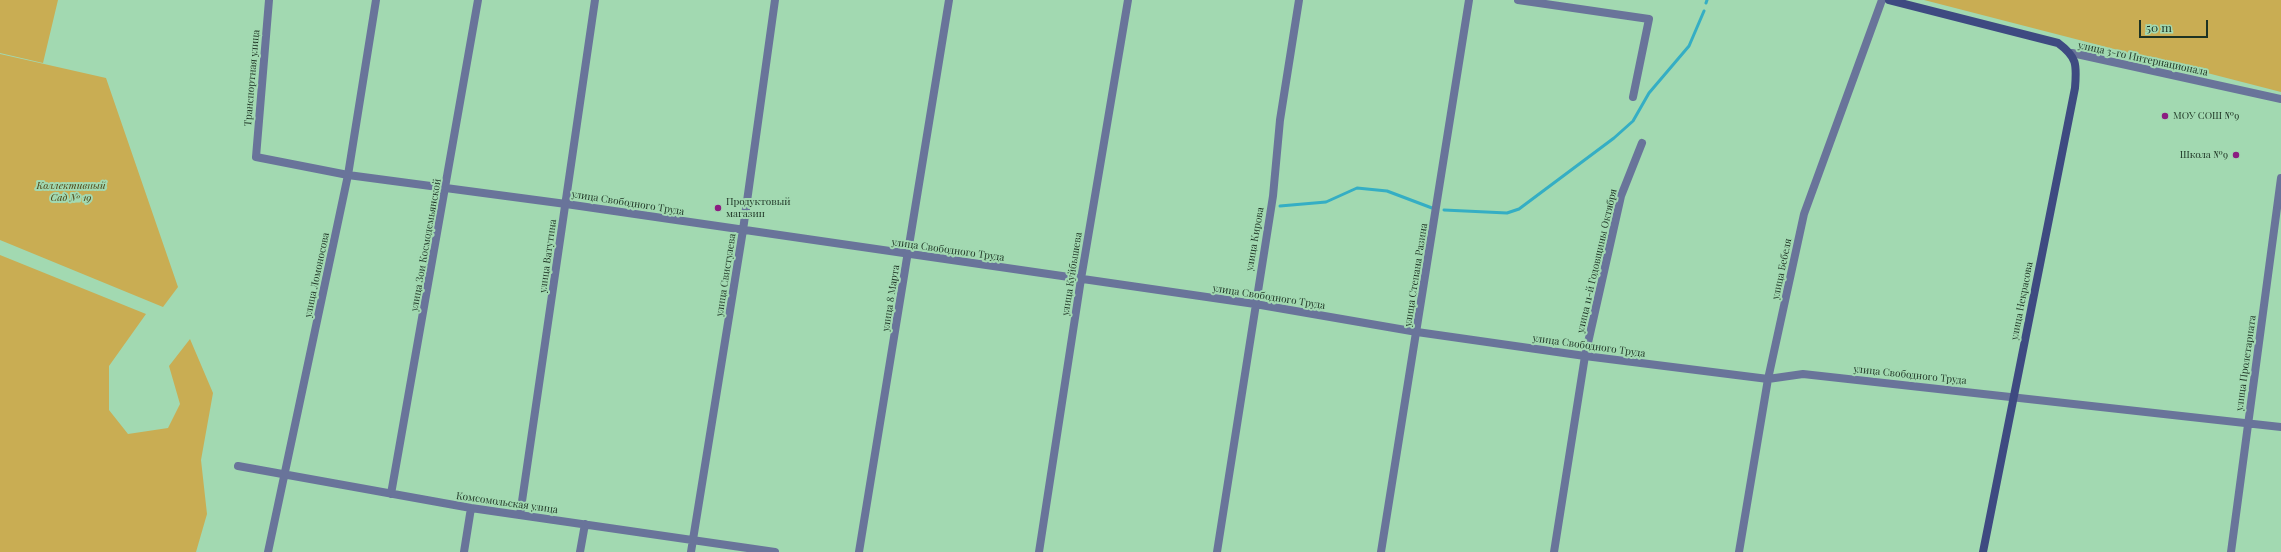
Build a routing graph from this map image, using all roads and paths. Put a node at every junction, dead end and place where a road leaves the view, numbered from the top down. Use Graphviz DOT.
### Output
graph roads {
  1 [pos="269,0"];
  2 [pos="376,0"];
  3 [pos="478,0"];
  4 [pos="595,0"];
  5 [pos="776,0"];
  6 [pos="949,0"];
  7 [pos="1128,0"];
  8 [pos="1299,0"];
  9 [pos="1469,0"];
  10 [pos="1518,0"];
  11 [pos="1882,0"];
  12 [pos="1889,0"];
  13 [pos="2072,53"];
  14 [pos="1632,97"];
  15 [pos="2281,99"];
  16 [pos="1642,143"];
  17 [pos="256,157"];
  18 [pos="348,175"];
  19 [pos="2281,178"];
  20 [pos="446,188"];
  21 [pos="566,204"];
  22 [pos="743,230"];
  23 [pos="908,254"];
  24 [pos="1080,279"];
  25 [pos="1255,304"];
  26 [pos="1417,332"];
  27 [pos="1585,356"];
  28 [pos="1768,379"];
  29 [pos="2014,396"];
  30 [pos="2248,422"];
  31 [pos="2281,426"];
  32 [pos="238,466"];
  33 [pos="286,475"];
  34 [pos="391,494"];
  35 [pos="471,508"];
  36 [pos="520,515"];
  37 [pos="585,524"];
  38 [pos="693,540"];
  39 [pos="268,552"];
  40 [pos="464,552"];
  41 [pos="580,552"];
  42 [pos="691,552"];
  43 [pos="775,552"];
  44 [pos="859,552"];
  45 [pos="1039,552"];
  46 [pos="1217,552"];
  47 [pos="1381,552"];
  48 [pos="1554,552"];
  49 [pos="1739,552"];
  50 [pos="1983,552"];
  51 [pos="2231,552"];
  1 -- 17 [label="street, Транспортная улица"];
  2 -- 18 [label="street, улица Ломоносова"];
  3 -- 20 [label="street, улица Зои Космодемьянской"];
  4 -- 21 [label="street, улица Ватутина"];
  5 -- 22 [label="street, улица Свистулева"];
  6 -- 23 [label="street, улица 8 Марта"];
  7 -- 24 [label="street, улица Куйбышева"];
  8 -- 25 [label="street, улица Кирова"];
  9 -- 26 [label="street, улица Степана Разина"];
  10 -- 14 [label="street"];
  11 -- 28 [label="street, улица Бебеля"];
  12 -- 13 [label="street, улица 3-го Интернационала"];
  13 -- 15 [label="street, улица 3-го Интернационала"];
  13 -- 29 [label="street, улица Некрасова"];
  16 -- 27 [label="street, улица 11-й Годовщины Октября"];
  17 -- 18 [label="street, улица Свободного Труда"];
  18 -- 20 [label="street, улица Свободного Труда"];
  18 -- 33 [label="street, улица Ломоносова"];
  19 -- 30 [label="street, улица Пролетариата"];
  20 -- 21 [label="street, улица Свободного Труда"];
  20 -- 34 [label="street, улица Зои Космодемьянской"];
  21 -- 22 [label="street, улица Свободного Труда"];
  21 -- 36 [label="street, улица Ватутина"];
  22 -- 23 [label="street, улица Свободного Труда"];
  22 -- 38 [label="street, улица Свистулева"];
  23 -- 24 [label="street, улица Свободного Труда"];
  23 -- 44 [label="street, улица 8 Марта"];
  24 -- 25 [label="street, улица Свободного Труда"];
  24 -- 45 [label="street, улица Куйбышева"];
  25 -- 26 [label="street, улица Свободного Труда"];
  25 -- 46 [label="street, улица Кирова"];
  26 -- 27 [label="street, улица Свободного Труда"];
  26 -- 47 [label="street, улица Степана Разина"];
  27 -- 28 [label="street, улица Свободного Труда"];
  27 -- 48 [label="street, улица 11-й Годовщины Октября"];
  28 -- 29 [label="street, улица Свободного Труда"];
  28 -- 49 [label="street, улица Бебеля"];
  29 -- 30 [label="street, улица Свободного Труда"];
  29 -- 50 [label="street, улица Некрасова"];
  30 -- 31 [label="street, улица Свободного Труда"];
  30 -- 51 [label="street, улица Пролетариата"];
  32 -- 33 [label="street, Комсомольская улица"];
  33 -- 34 [label="street, Комсомольская улица"];
  33 -- 39 [label="street, улица Ломоносова"];
  34 -- 35 [label="street, Комсомольская улица"];
  35 -- 36 [label="street, Комсомольская улица"];
  35 -- 40 [label="street"];
  36 -- 37 [label="street, Комсомольская улица"];
  37 -- 38 [label="street, Комсомольская улица"];
  37 -- 41 [label="street"];
  38 -- 42 [label="street, улица Свистулева"];
  38 -- 43 [label="street, Комсомольская улица"];
}
